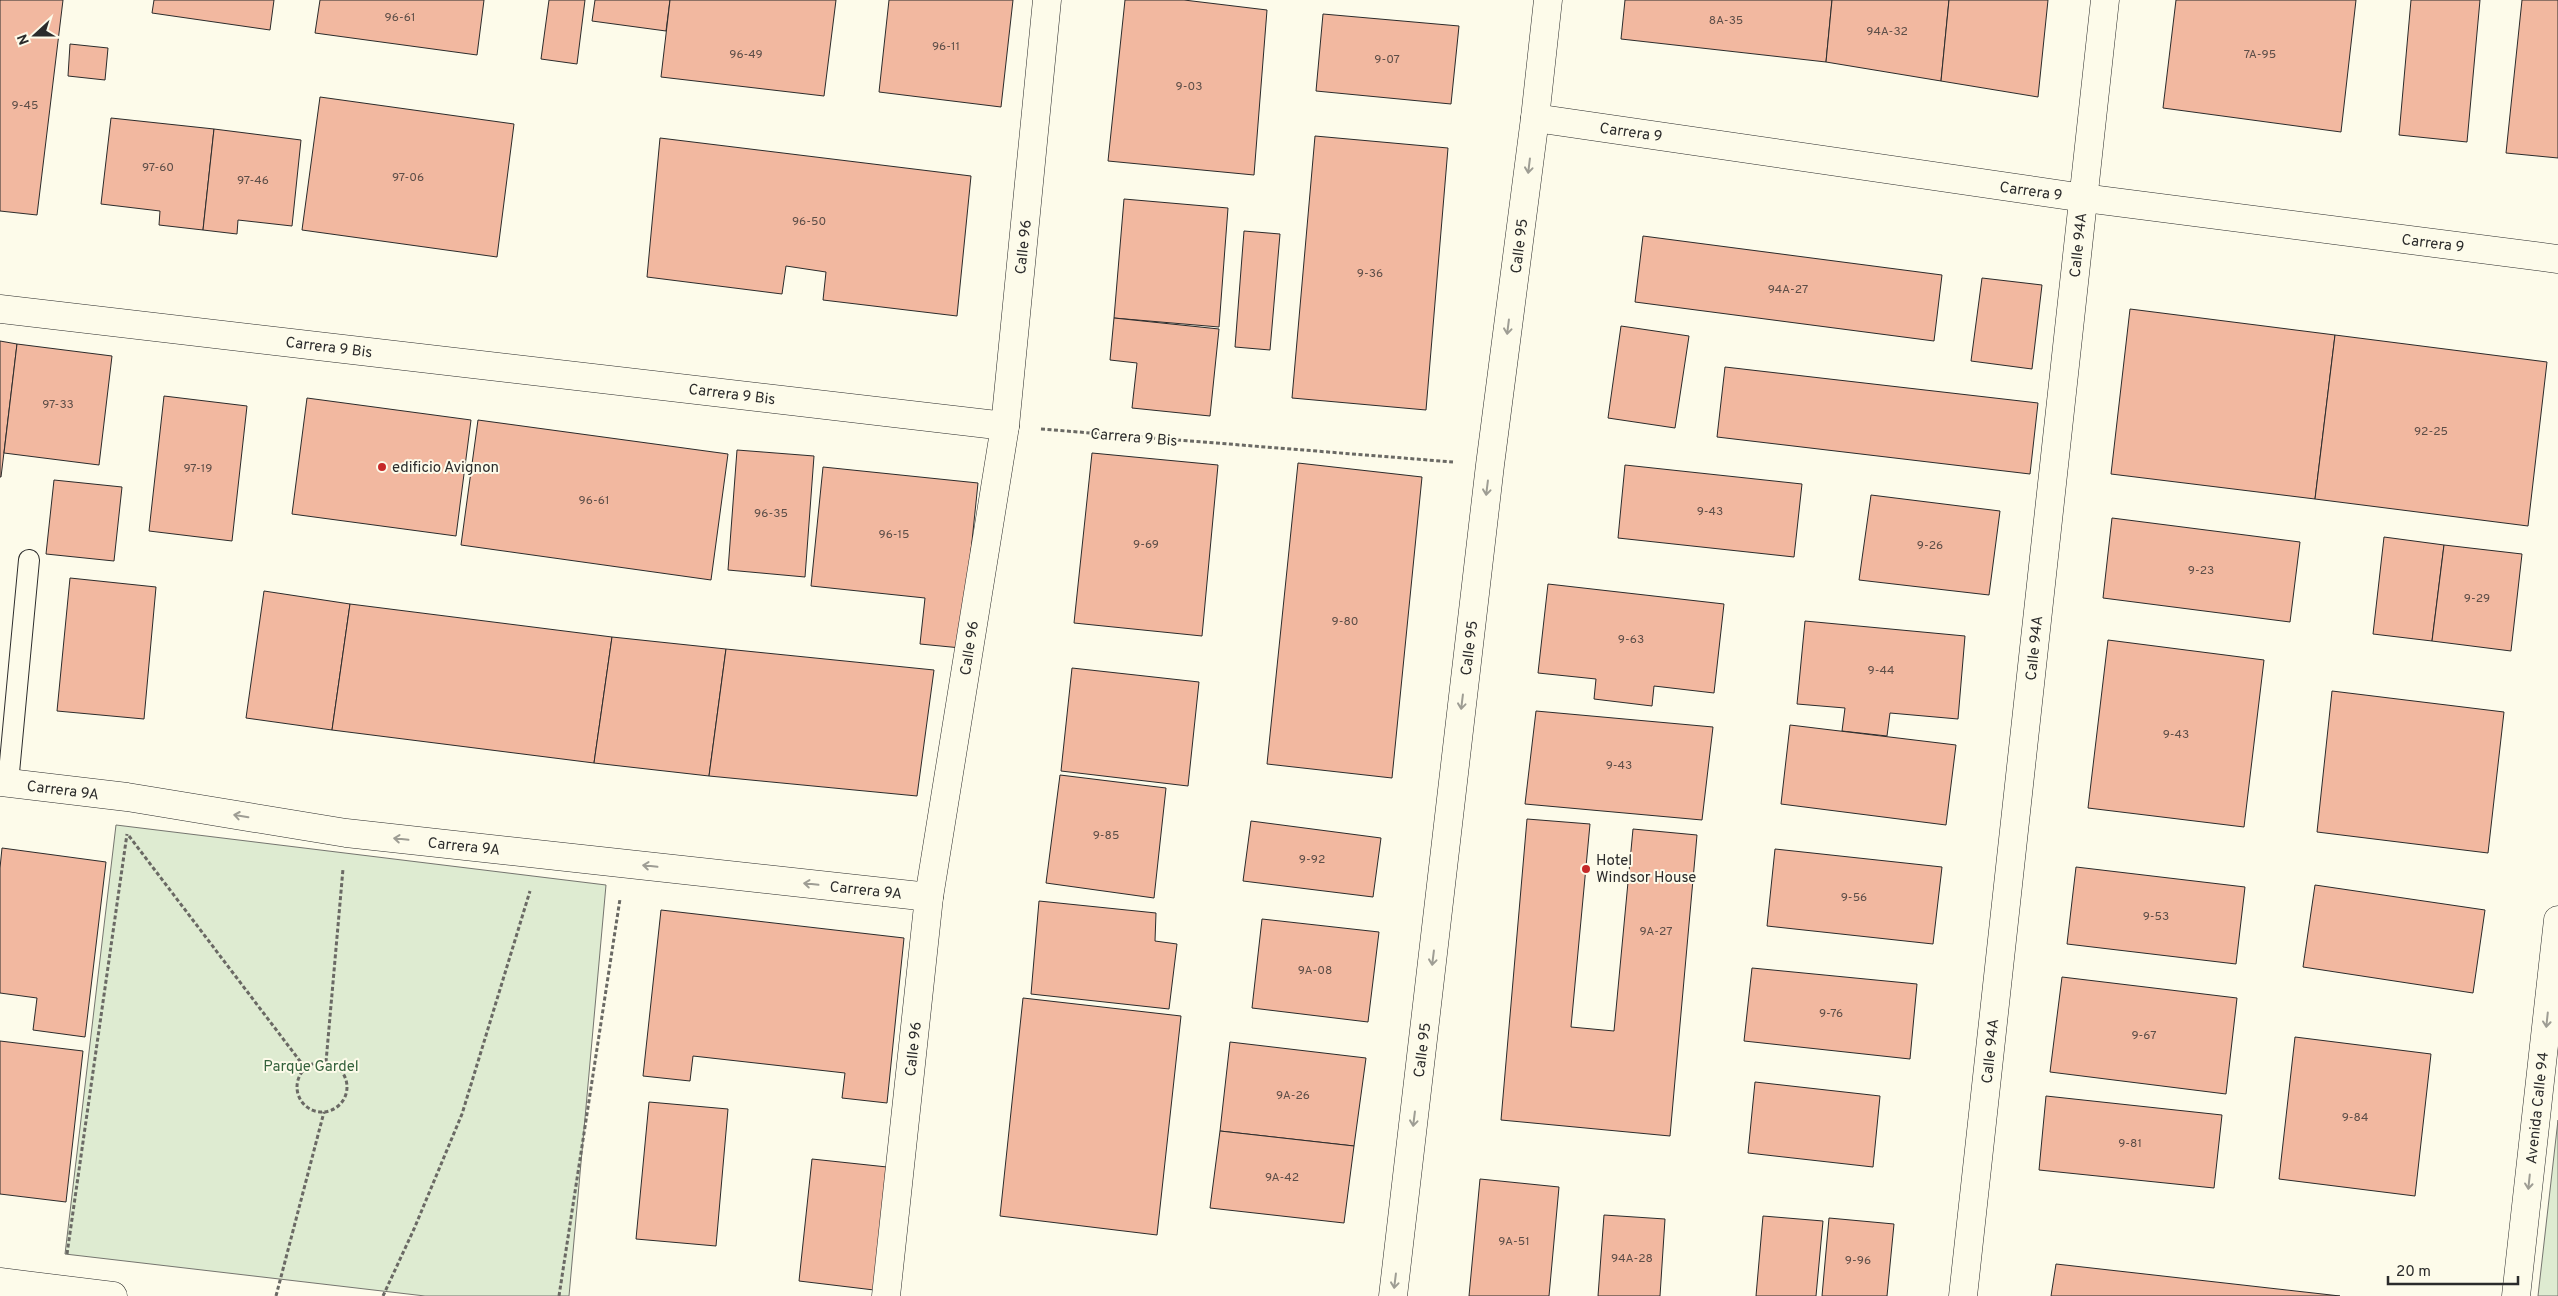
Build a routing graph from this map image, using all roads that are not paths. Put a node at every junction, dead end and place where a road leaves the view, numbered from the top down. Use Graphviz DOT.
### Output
graph roads {
  1 [pos="1047,0"];
  2 [pos="1548,0"];
  3 [pos="2105,0"];
  4 [pos="1535,118"];
  5 [pos="2084,198"];
  6 [pos="2558,259"];
  7 [pos="0,309"];
  8 [pos="1005,426"];
  9 [pos="29,560"];
  10 [pos="4,783"];
  11 [pos="929,897"];
  12 [pos="2558,920"];
  13 [pos="0,1282"];
  14 [pos="113,1296"];
  15 [pos="886,1296"];
  16 [pos="1393,1296"];
  17 [pos="1963,1296"];
  18 [pos="2516,1296"];
  1 -- 8 [label="street, Calle 96"];
  2 -- 4 [label="street, Calle 95"];
  3 -- 5 [label="street, Calle 94A"];
  4 -- 5 [label="street, Carrera 9"];
  4 -- 16 [label="street, Calle 95, one-way"];
  5 -- 6 [label="street, Carrera 9"];
  5 -- 17 [label="street, Calle 94A"];
  7 -- 8 [label="street, Carrera 9 Bis"];
  8 -- 11 [label="street, Calle 96"];
  9 -- 10 [label="lane"];
  11 -- 10 [label="street, Carrera 9A, one-way"];
  11 -- 15 [label="street, Calle 96"];
  12 -- 18 [label="street, Avenida Calle 94, one-way"];
  13 -- 14 [label="street"];
}
